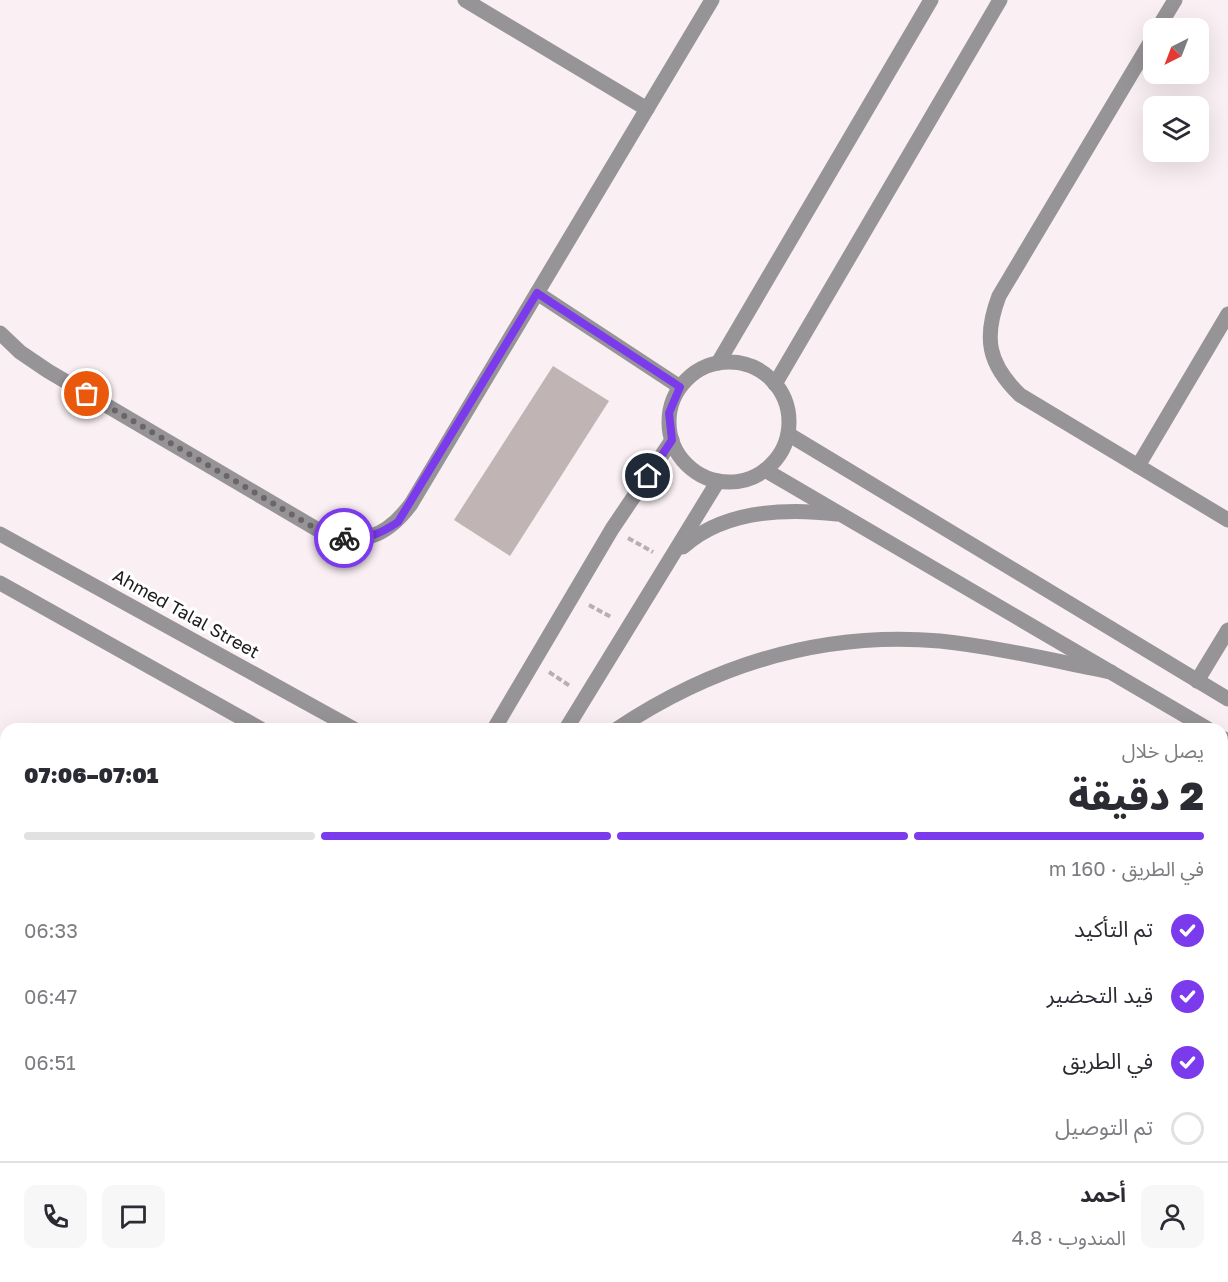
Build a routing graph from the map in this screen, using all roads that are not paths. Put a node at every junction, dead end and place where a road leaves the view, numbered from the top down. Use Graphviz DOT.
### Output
graph roads {
  1 [pos="465,0"];
  2 [pos="712,0"];
  3 [pos="932,0"];
  4 [pos="1000,0"];
  5 [pos="1175,0"];
  6 [pos="1164,18"];
  7 [pos="1143,54"];
  8 [pos="647,109"];
  9 [pos="537,293"];
  10 [pos="1228,314"];
  11 [pos="0,333"];
  12 [pos="718,363"];
  13 [pos="775,384"];
  14 [pos="680,387"];
  15 [pos="788,434"];
  16 [pos="672,440"];
  17 [pos="1138,465"];
  18 [pos="765,470"];
  19 [pos="718,481"];
  20 [pos="843,514"];
  21 [pos="1228,520"];
  22 [pos="0,534"];
  23 [pos="668,561"];
  24 [pos="0,583"];
  25 [pos="1228,630"];
  26 [pos="1111,672"];
  27 [pos="1197,681"];
  28 [pos="1228,699"];
  29 [pos="250,723"];
  30 [pos="343,723"];
  31 [pos="497,723"];
  32 [pos="570,723"];
  33 [pos="626,723"];
  34 [pos="1198,723"];
  1 -- 8 [label="street"];
  2 -- 8 [label="street"];
  3 -- 12 [label="street"];
  4 -- 13 [label="street"];
  5 -- 6 [label="street"];
  7 -- 17 [label="street"];
  8 -- 9 [label="street"];
  9 -- 11 [label="street"];
  9 -- 14 [label="street"];
  10 -- 17 [label="street"];
  12 -- 13 [label="street"];
  12 -- 14 [label="street"];
  13 -- 15 [label="street"];
  14 -- 16 [label="street"];
  15 -- 18 [label="street"];
  15 -- 27 [label="street"];
  16 -- 19 [label="street"];
  16 -- 31 [label="street"];
  17 -- 21 [label="street"];
  18 -- 19 [label="street"];
  18 -- 20 [label="street"];
  19 -- 23 [label="street"];
  20 -- 23 [label="street"];
  20 -- 26 [label="street"];
  22 -- 30 [label="street, Ahmed Talal Street"];
  23 -- 32 [label="street"];
  24 -- 29 [label="street"];
  25 -- 27 [label="street"];
  26 -- 33 [label="street"];
  26 -- 34 [label="street"];
  27 -- 28 [label="street"];
}
